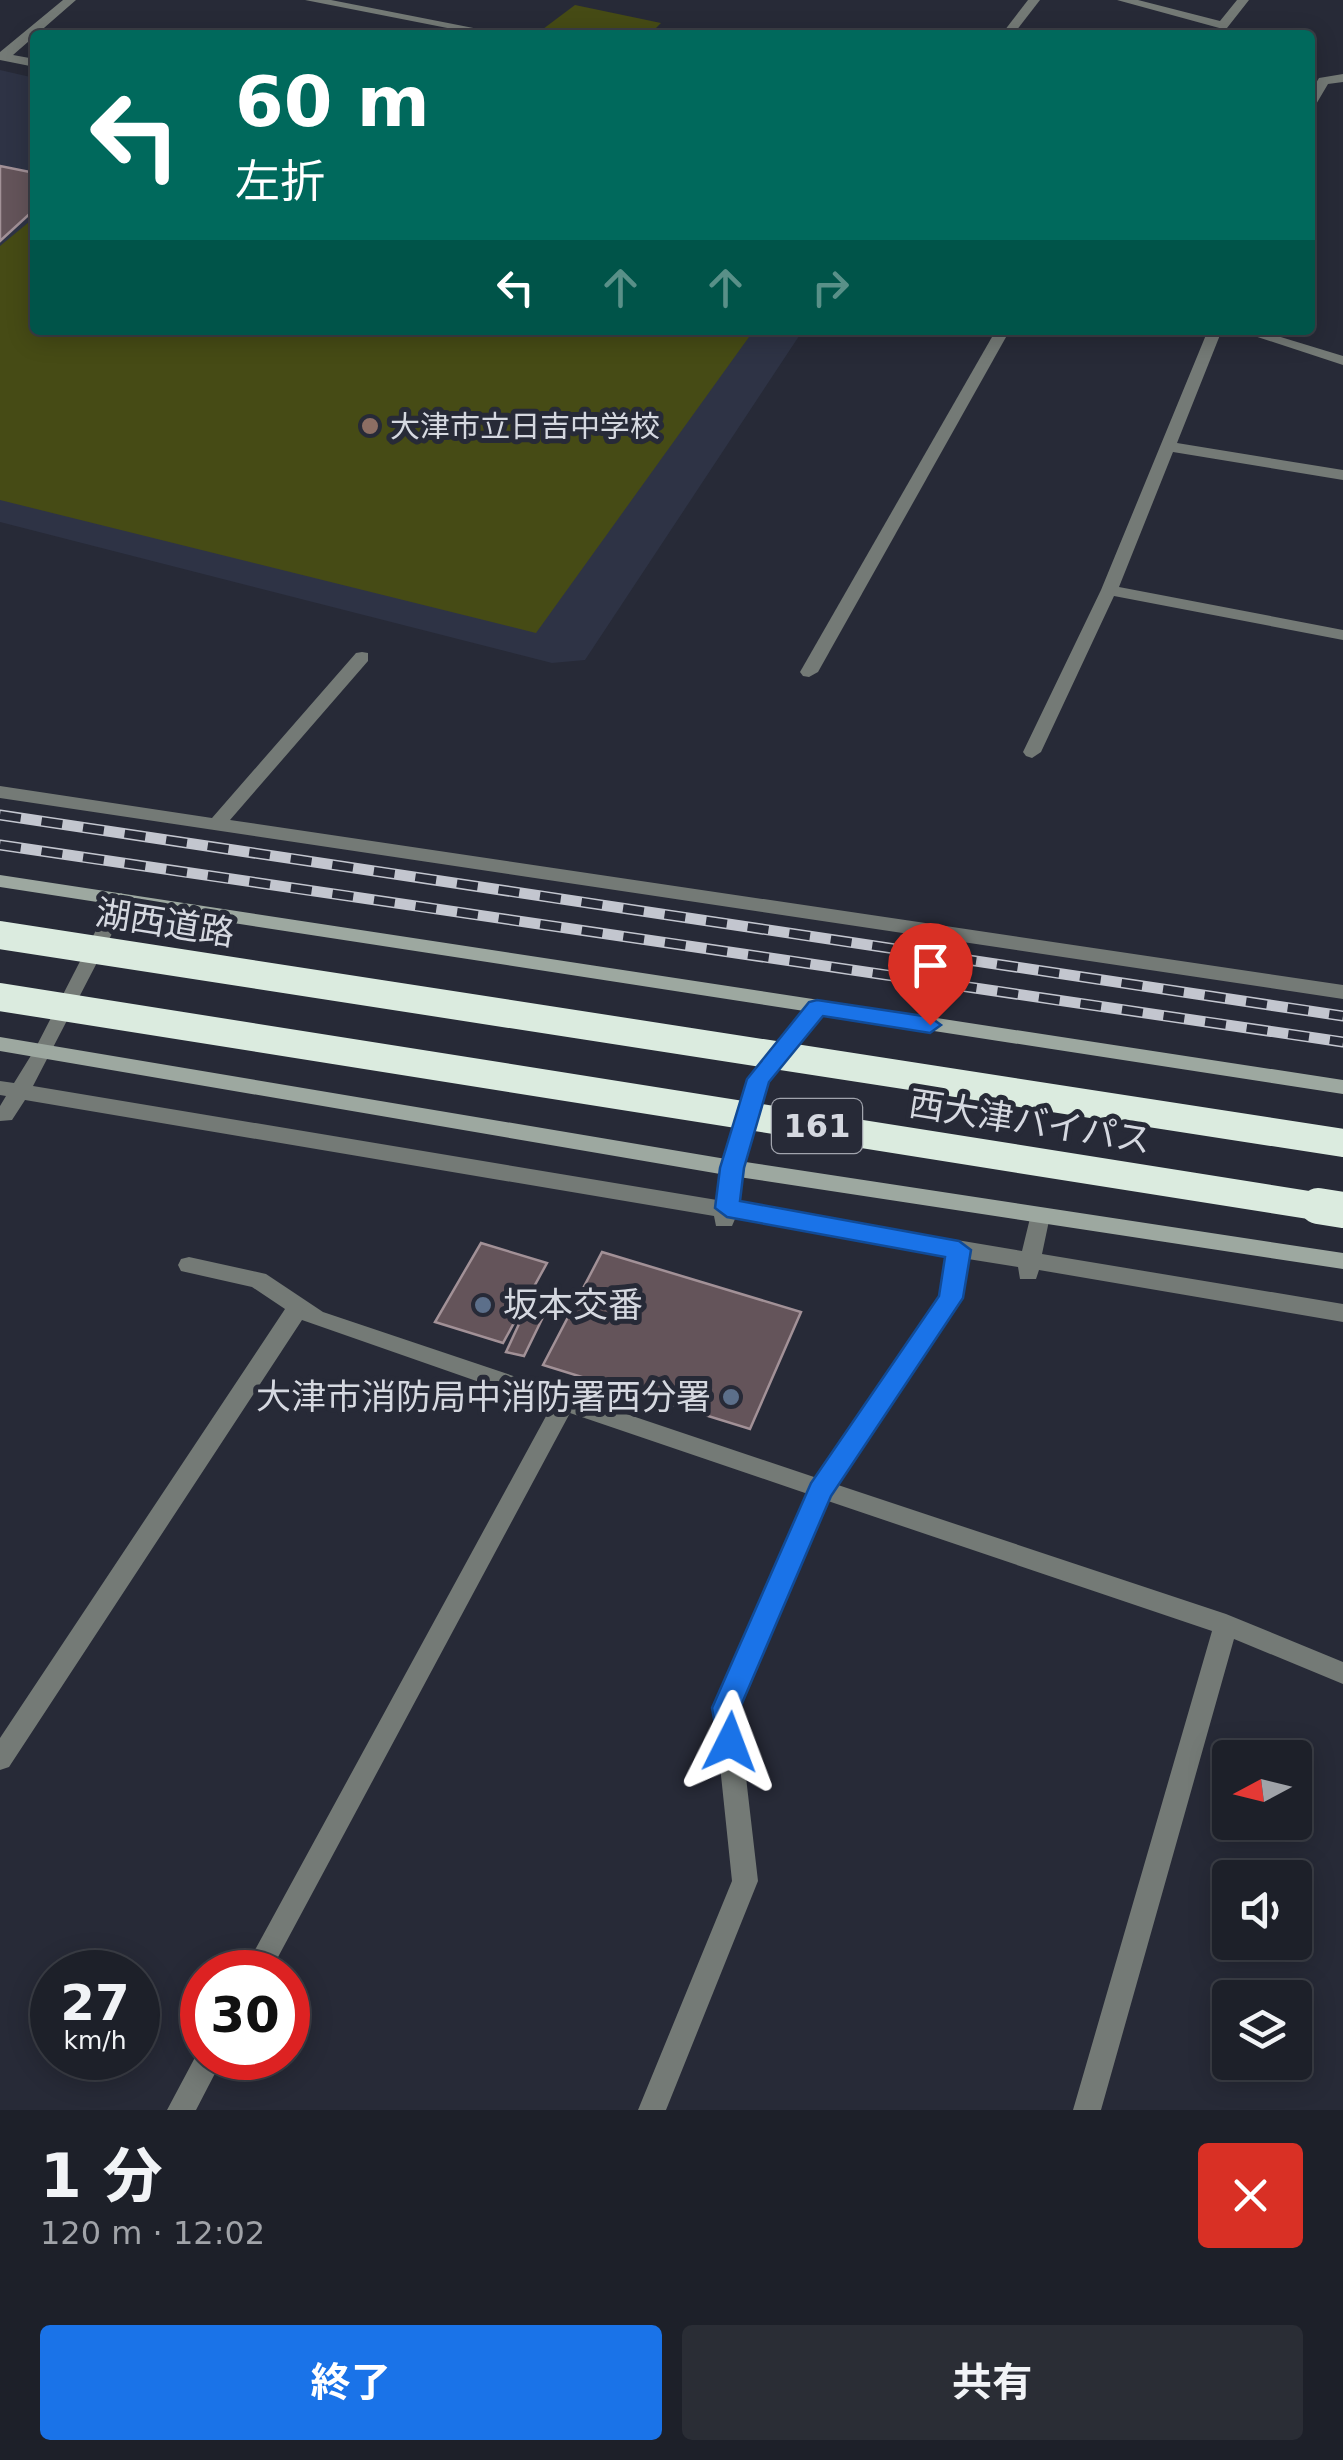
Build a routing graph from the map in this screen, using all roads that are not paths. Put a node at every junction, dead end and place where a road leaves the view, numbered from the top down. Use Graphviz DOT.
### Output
graph roads {
  1 [pos="70,0"];
  2 [pos="311,0"];
  3 [pos="1034,0"];
  4 [pos="1123,0"];
  5 [pos="1243,0"];
  6 [pos="34,30"];
  7 [pos="476,30"];
  8 [pos="1011,30"];
  9 [pos="30,33"];
  10 [pos="2,56"];
  11 [pos="30,63"];
  12 [pos="1343,78"];
  13 [pos="1315,96"];
  14 [pos="1000,335"];
  15 [pos="1213,335"];
  16 [pos="1259,335"];
  17 [pos="1343,361"];
  18 [pos="1170,447"];
  19 [pos="1343,475"];
  20 [pos="1108,590"];
  21 [pos="1343,635"];
  22 [pos="362,657"];
  23 [pos="810,672"];
  24 [pos="1032,752"];
  25 [pos="0,792"];
  26 [pos="216,824"];
  27 [pos="0,881"];
  28 [pos="122,899"];
  29 [pos="0,935"];
  30 [pos="318,985"];
  31 [pos="1343,992"];
  32 [pos="0,997"];
  33 [pos="817,1008"];
  34 [pos="0,1044"];
  35 [pos="44,1052"];
  36 [pos="1343,1087"];
  37 [pos="11,1090"];
  38 [pos="6,1115"];
  39 [pos="1343,1143"];
  40 [pos="732,1168"];
  41 [pos="1343,1210"];
  42 [pos="725,1215"];
  43 [pos="1039,1216"];
  44 [pos="959,1250"];
  45 [pos="1343,1260"];
  46 [pos="189,1265"];
  47 [pos="1029,1268"];
  48 [pos="298,1308"];
  49 [pos="1343,1312"];
  50 [pos="564,1403"];
  51 [pos="820,1491"];
  52 [pos="1226,1624"];
  53 [pos="1343,1673"];
  54 [pos="0,1759"];
  55 [pos="268,1950"];
  56 [pos="198,2080"];
  57 [pos="181,2110"];
  58 [pos="652,2110"];
  59 [pos="1087,2110"];
  1 -- 6 [label="street"];
  2 -- 7 [label="street"];
  3 -- 8 [label="street"];
  4 -- 5 [label="street"];
  9 -- 10 [label="street"];
  10 -- 11 [label="street"];
  12 -- 13 [label="street"];
  14 -- 23 [label="street"];
  15 -- 18 [label="street"];
  16 -- 17 [label="street"];
  18 -- 19 [label="street"];
  18 -- 20 [label="street"];
  20 -- 21 [label="street"];
  20 -- 24 [label="street"];
  22 -- 26 [label="street"];
  25 -- 26 [label="street"];
  26 -- 31 [label="street"];
  27 -- 28 [label="street"];
  28 -- 33 [label="street"];
  28 -- 35 [label="street"];
  29 -- 30 [label="highway, 湖西道路 / 161, bridge"];
  30 -- 39 [label="highway, 西大津バイパス / 161, bridge"];
  32 -- 41 [label="highway, 西大津バイパス / 161, bridge"];
  33 -- 36 [label="street"];
  33 -- 40 [label="street"];
  34 -- 35 [label="street"];
  35 -- 37 [label="street"];
  35 -- 40 [label="street"];
  37 -- 38 [label="street"];
  37 -- 42 [label="street"];
  40 -- 42 [label="street"];
  40 -- 43 [label="street"];
  42 -- 44 [label="street"];
  43 -- 45 [label="street"];
  43 -- 47 [label="street"];
  44 -- 47 [label="street"];
  44 -- 51 [label="street"];
  46 -- 48 [label="street"];
  47 -- 49 [label="street"];
  48 -- 50 [label="street"];
  48 -- 54 [label="street"];
  50 -- 51 [label="street"];
  50 -- 55 [label="street"];
  51 -- 52 [label="street"];
  51 -- 58 [label="street"];
  52 -- 53 [label="street"];
  52 -- 59 [label="street"];
  56 -- 57 [label="street"];
}
